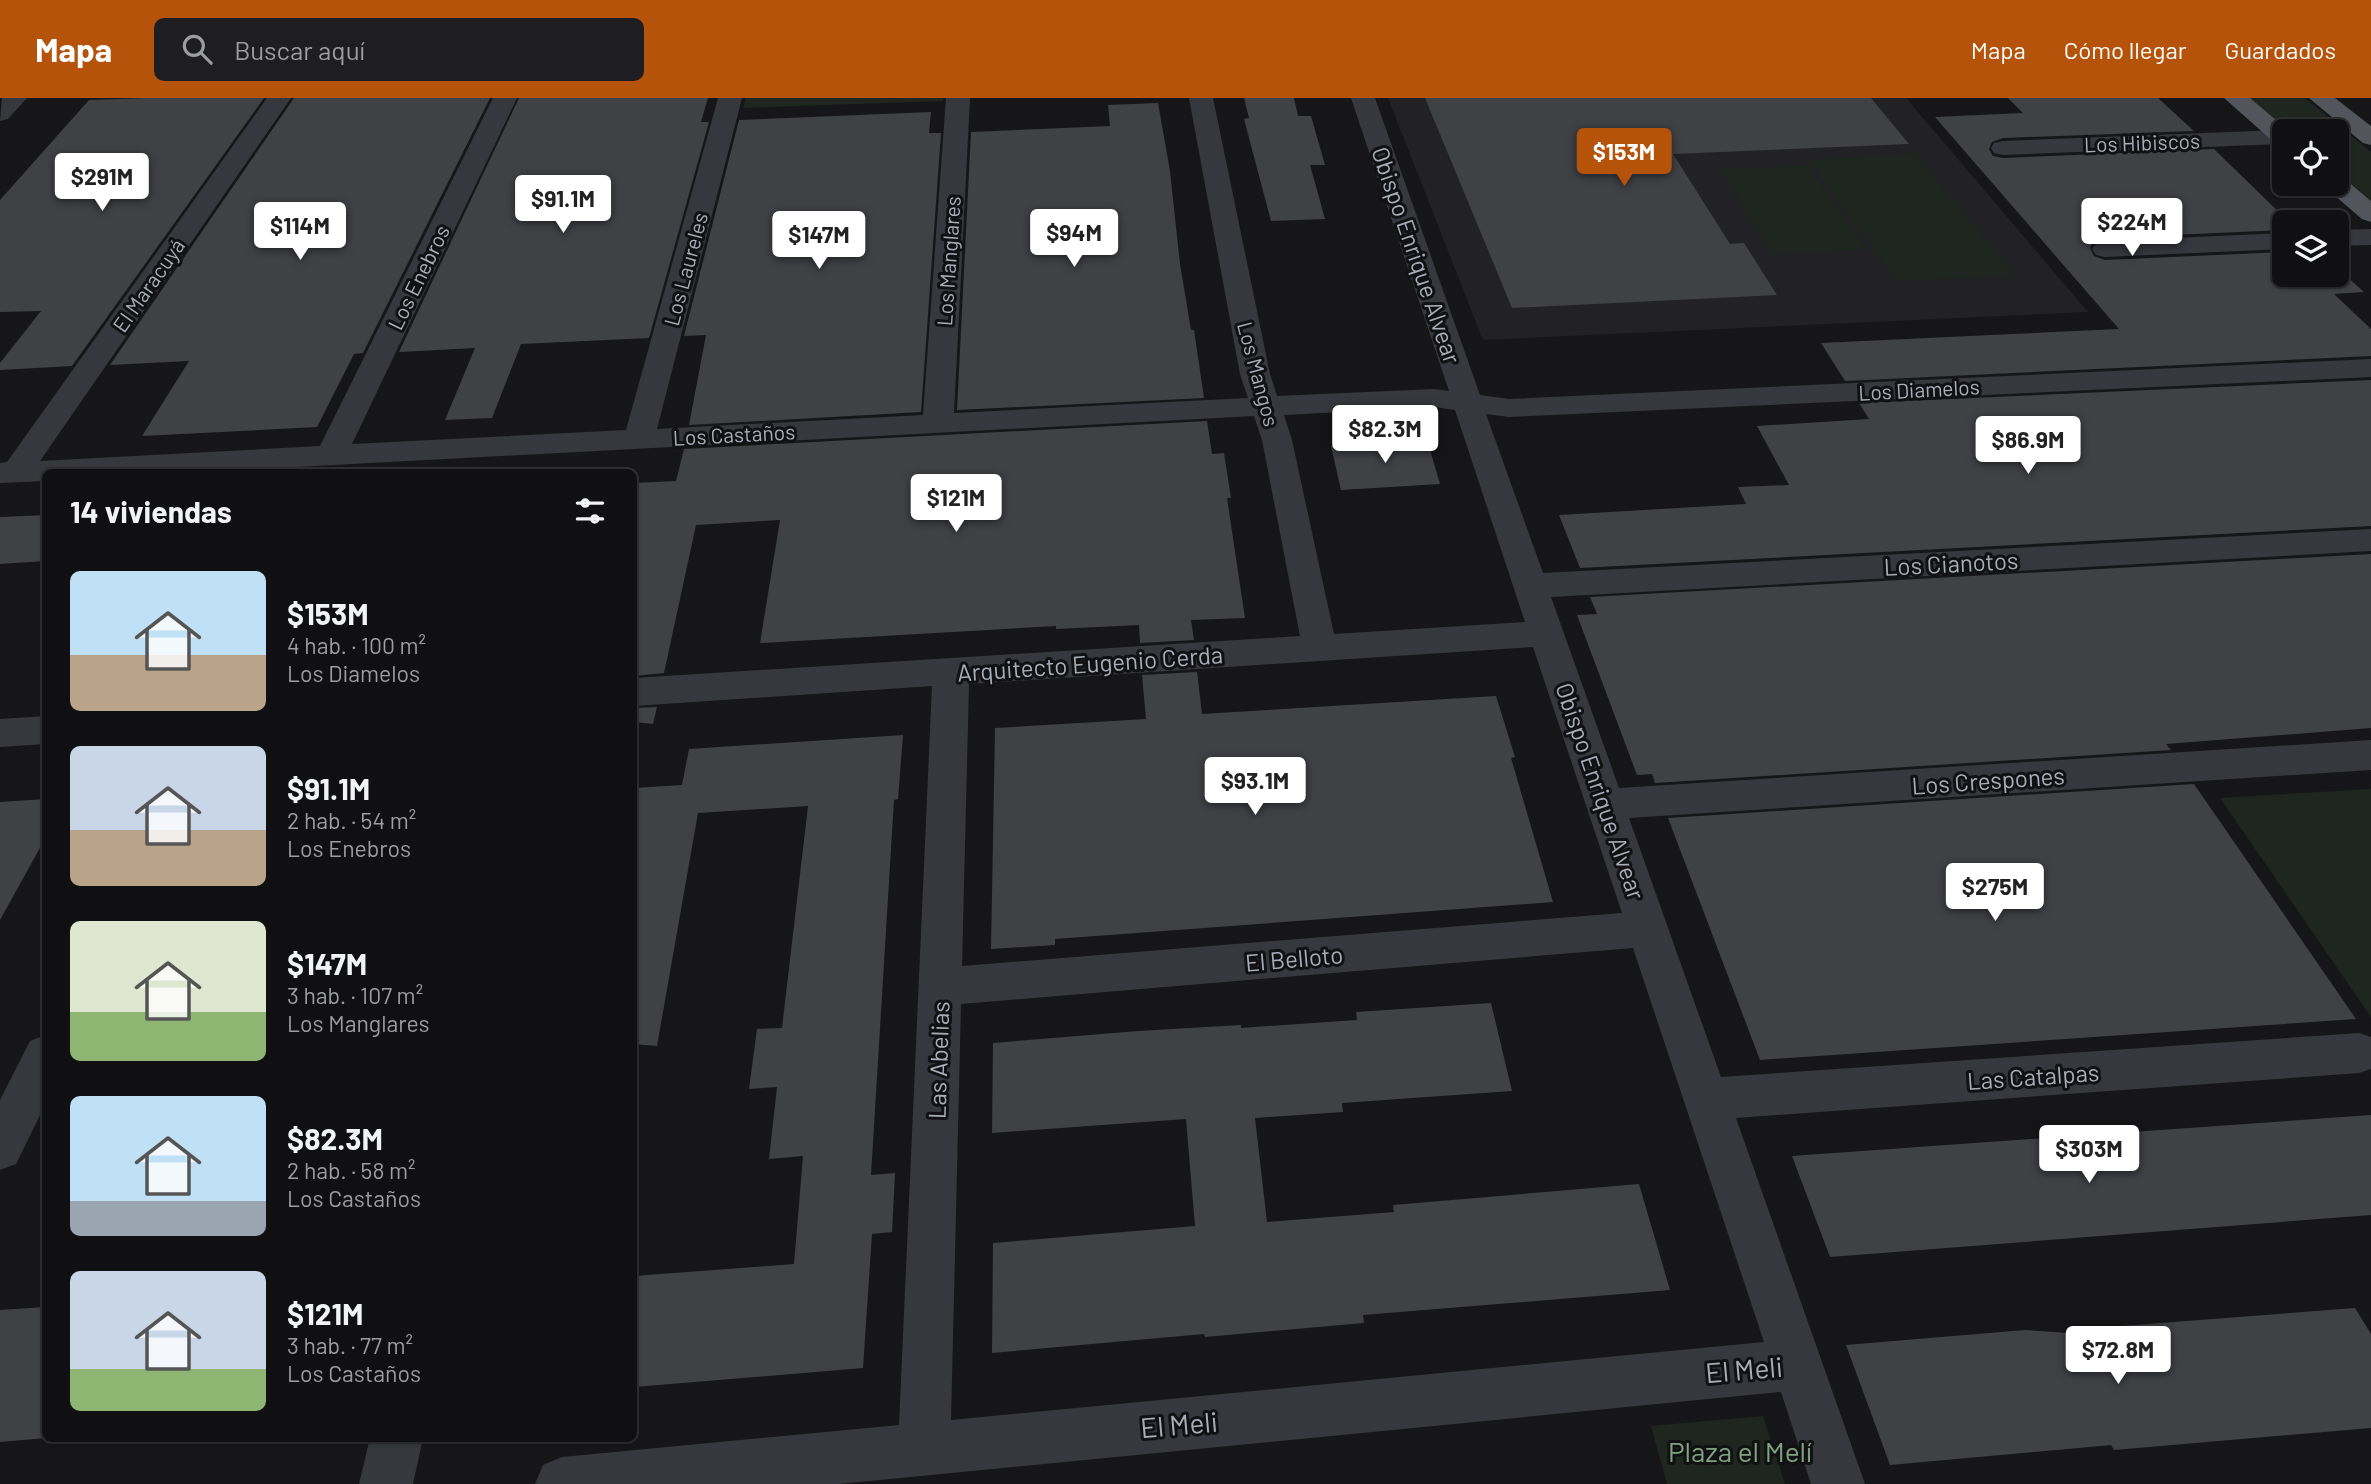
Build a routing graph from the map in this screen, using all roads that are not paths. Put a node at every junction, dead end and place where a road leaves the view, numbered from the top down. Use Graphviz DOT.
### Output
graph roads {
  1 [pos="15,98"];
  2 [pos="279,98"];
  3 [pos="505,98"];
  4 [pos="730,98"];
  5 [pos="958,98"];
  6 [pos="1201,98"];
  7 [pos="1363,98"];
  8 [pos="2236,98"];
  9 [pos="2320,98"];
  10 [pos="0,114"];
  11 [pos="2272,129"];
  12 [pos="2272,138"];
  13 [pos="2371,138"];
  14 [pos="2003,148"];
  15 [pos="2349,195"];
  16 [pos="2371,214"];
  17 [pos="2371,237"];
  18 [pos="2349,238"];
  19 [pos="2272,242"];
  20 [pos="2105,249"];
  21 [pos="2371,368"];
  22 [pos="1467,402"];
  23 [pos="1266,406"];
  24 [pos="938,424"];
  25 [pos="639,439"];
  26 [pos="331,456"];
  27 [pos="69,469"];
  28 [pos="42,470"];
  29 [pos="8,472"];
  30 [pos="2371,540"];
  31 [pos="1531,586"];
  32 [pos="1546,633"];
  33 [pos="1320,649"];
  34 [pos="951,671"];
  35 [pos="637,692"];
  36 [pos="42,730"];
  37 [pos="0,733"];
  38 [pos="2371,755"];
  39 [pos="1605,804"];
  40 [pos="1648,929"];
  41 [pos="940,987"];
  42 [pos="2359,1053"];
  43 [pos="42,1063"];
  44 [pos="1706,1099"];
  45 [pos="0,1148"];
  46 [pos="1797,1365"];
  47 [pos="396,1442"];
  48 [pos="924,1448"];
  49 [pos="386,1484"];
  50 [pos="562,1484"];
  51 [pos="1838,1484"];
  1 -- 10 [label="street"];
  2 -- 29 [label="street, El Maracuyá"];
  3 -- 26 [label="street, Los Enebros"];
  4 -- 25 [label="street, Los Laureles"];
  5 -- 24 [label="street, Los Manglares"];
  6 -- 23 [label="street, Los Mangos"];
  7 -- 22 [label="street, Obispo Enrique Alvear"];
  8 -- 11 [label="main road"];
  9 -- 13 [label="main road"];
  12 -- 14 [label="street, Los Hibiscos"];
  15 -- 16 [label="main road"];
  17 -- 18 [label="street"];
  19 -- 20 [label="street"];
  21 -- 22 [label="street, Los Diamelos"];
  22 -- 23 [label="street, Los Castaños"];
  22 -- 31 [label="street, Obispo Enrique Alvear"];
  23 -- 24 [label="street, Los Castaños"];
  23 -- 33 [label="street, Los Mangos"];
  24 -- 25 [label="street, Los Castaños"];
  25 -- 26 [label="street, Los Castaños"];
  26 -- 27 [label="street, Los Castaños"];
  28 -- 29 [label="street, Los Castaños"];
  30 -- 31 [label="street, Los Cianotos"];
  31 -- 32 [label="street, Obispo Enrique Alvear"];
  32 -- 33 [label="street, Arquitecto Eugenio Cerda"];
  32 -- 39 [label="street, Obispo Enrique Alvear"];
  33 -- 34 [label="street, Arquitecto Eugenio Cerda"];
  34 -- 35 [label="street, Arquitecto Eugenio Cerda"];
  34 -- 41 [label="street, Las Abelias"];
  36 -- 37 [label="street"];
  38 -- 39 [label="street, Los Crespones"];
  39 -- 40 [label="street, Obispo Enrique Alvear"];
  40 -- 41 [label="street, El Belloto"];
  40 -- 44 [label="street, Obispo Enrique Alvear"];
  41 -- 48 [label="street, Las Abelias"];
  42 -- 44 [label="street, Las Catalpas"];
  43 -- 45 [label="street"];
  44 -- 46 [label="street, Obispo Enrique Alvear"];
  46 -- 48 [label="street, El Meli"];
  46 -- 51 [label="street, Obispo Enrique Alvear"];
  47 -- 49 [label="street"];
  48 -- 50 [label="street, El Meli"];
}
